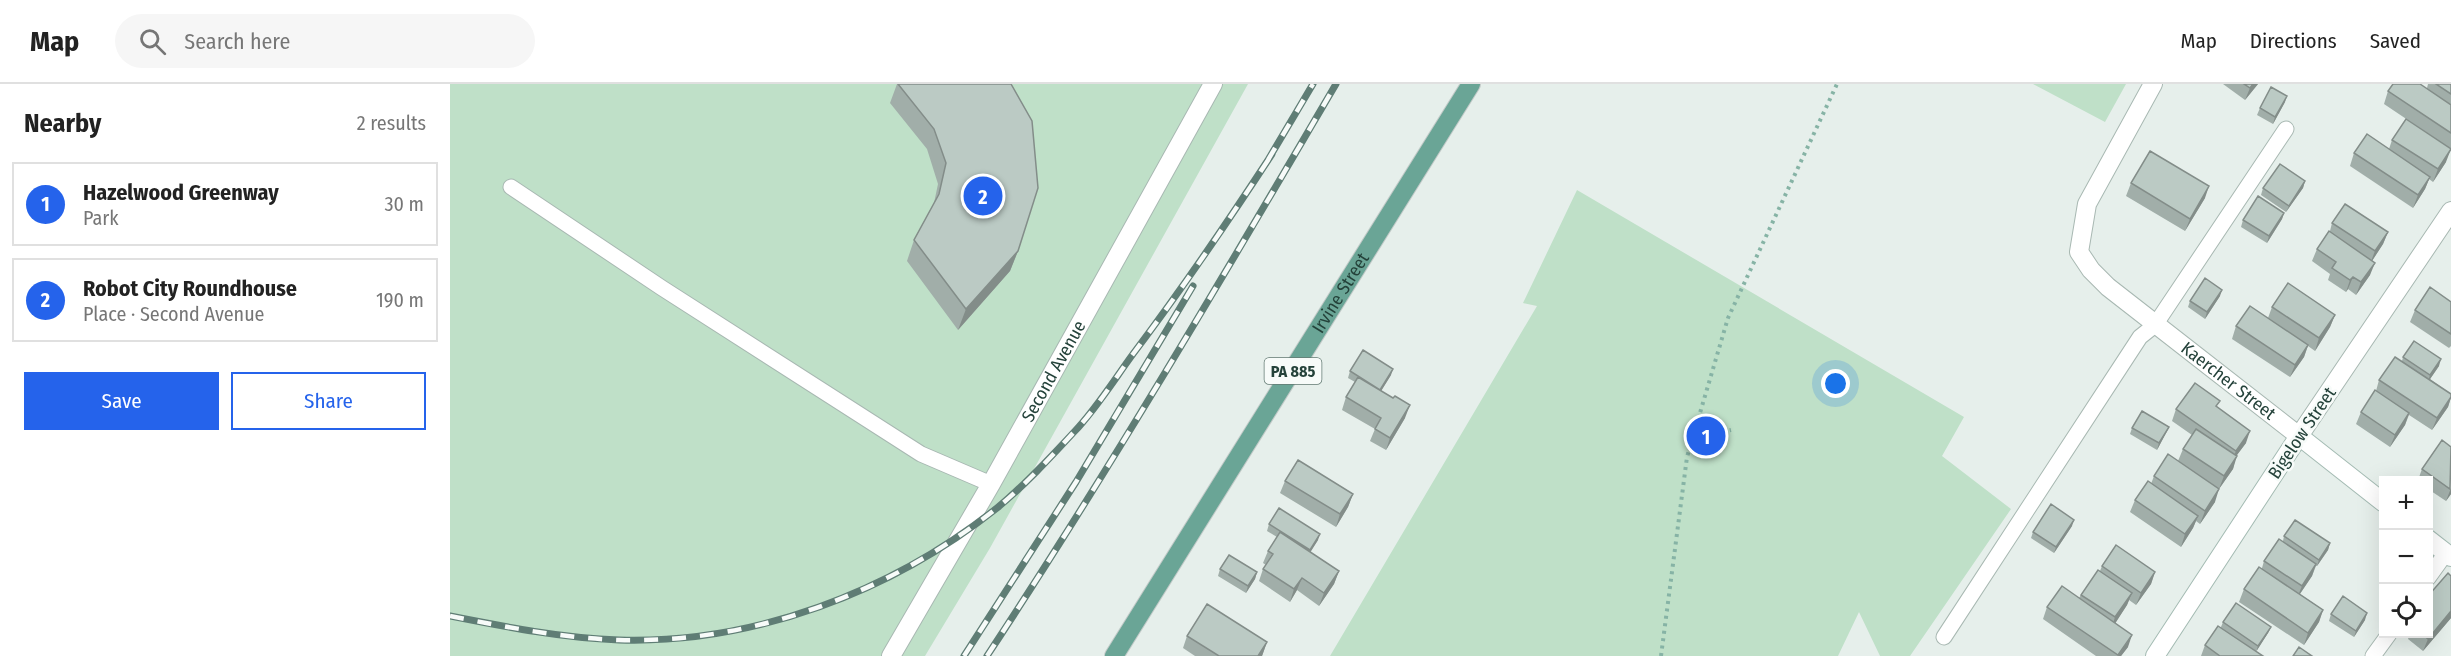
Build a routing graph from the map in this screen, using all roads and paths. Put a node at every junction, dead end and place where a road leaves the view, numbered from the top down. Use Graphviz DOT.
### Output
graph roads {
  1 [pos="1213,84"];
  2 [pos="1471,84"];
  3 [pos="1836,84"];
  4 [pos="2153,84"];
  5 [pos="2286,129"];
  6 [pos="511,187"];
  7 [pos="2451,211"];
  8 [pos="2155,325"];
  9 [pos="1731,430"];
  10 [pos="2300,436"];
  11 [pos="1692,439"];
  12 [pos="991,484"];
  13 [pos="2379,499"];
  14 [pos="2433,543"];
  15 [pos="2448,555"];
  16 [pos="2433,572"];
  17 [pos="1944,637"];
  18 [pos="2386,638"];
  19 [pos="891,656"];
  20 [pos="1114,656"];
  21 [pos="1661,656"];
  22 [pos="2155,656"];
  23 [pos="2373,656"];
  1 -- 12 [label="street, Second Avenue"];
  2 -- 20 [label="main road, Irvine Street / PA 885"];
  3 -- 11 [label="path"];
  4 -- 8 [label="street, Kaercher Street"];
  5 -- 8 [label="lane"];
  6 -- 12 [label="lane"];
  7 -- 10 [label="street, Bigelow Street"];
  8 -- 10 [label="street, Kaercher Street"];
  8 -- 17 [label="lane"];
  9 -- 11 [label="path"];
  10 -- 13 [label="street, Kaercher Street"];
  10 -- 22 [label="street, Bigelow Street"];
  11 -- 21 [label="path"];
  12 -- 19 [label="street, Second Avenue"];
  14 -- 15 [label="street"];
  15 -- 16 [label="lane"];
  18 -- 23 [label="lane"];
}
